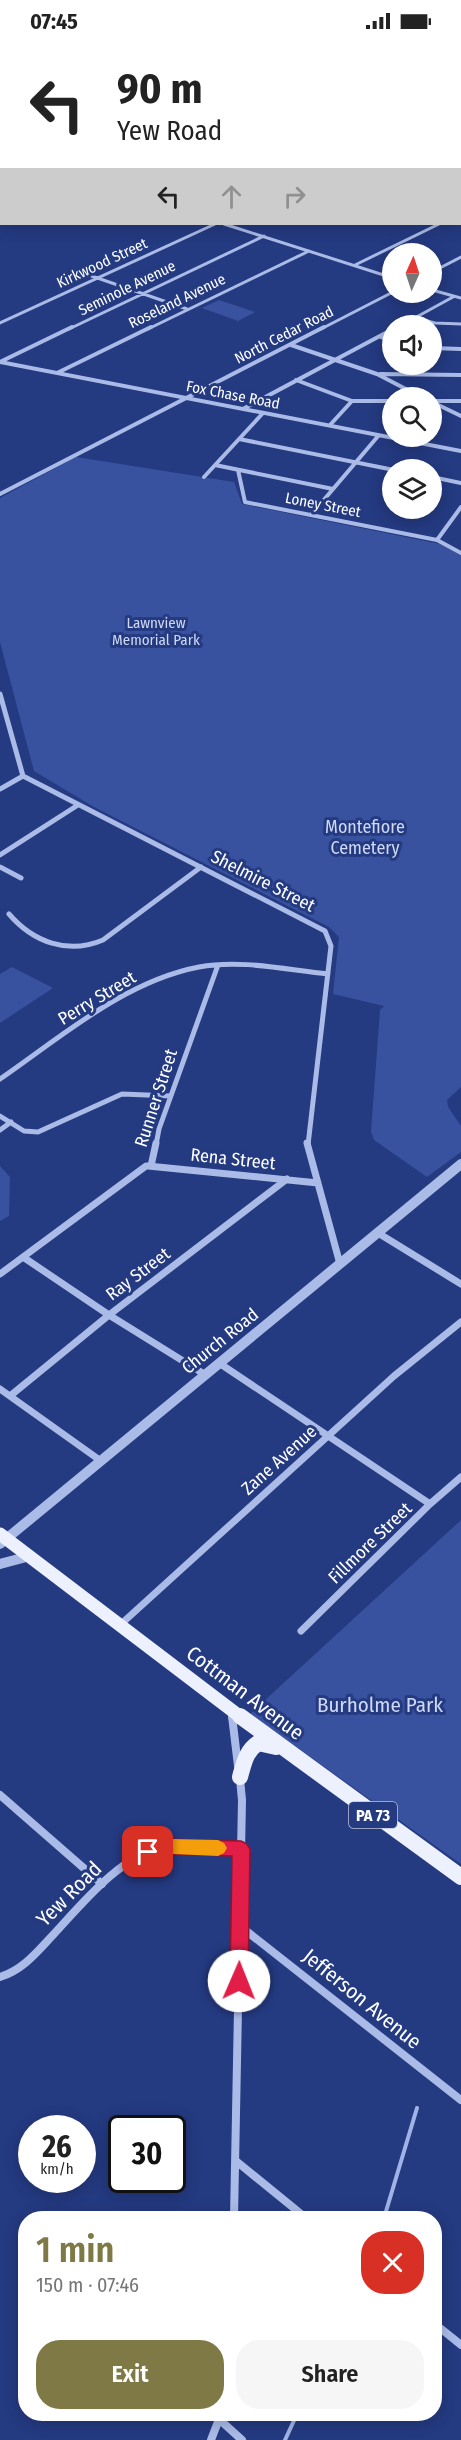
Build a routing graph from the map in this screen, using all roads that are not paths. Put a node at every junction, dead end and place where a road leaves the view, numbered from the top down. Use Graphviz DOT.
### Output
graph roads {
  1 [pos="213,225"];
  2 [pos="227,225"];
  3 [pos="437,225"];
  4 [pos="264,236"];
  5 [pos="309,251"];
  6 [pos="461,256"];
  7 [pos="355,265"];
  8 [pos="442,266"];
  9 [pos="83,273"];
  10 [pos="382,274"];
  11 [pos="99,278"];
  12 [pos="442,293"];
  13 [pos="142,294"];
  14 [pos="453,297"];
  15 [pos="382,298"];
  16 [pos="461,298"];
  17 [pos="188,309"];
  18 [pos="420,315"];
  19 [pos="0,323"];
  20 [pos="442,323"];
  21 [pos="461,324"];
  22 [pos="380,336"];
  23 [pos="291,345"];
  24 [pos="442,348"];
  25 [pos="461,349"];
  26 [pos="335,360"];
  27 [pos="0,362"];
  28 [pos="57,374"];
  29 [pos="377,374"];
  30 [pos="461,375"];
  31 [pos="296,380"];
  32 [pos="402,387"];
  33 [pos="186,398"];
  34 [pos="352,401"];
  35 [pos="382,401"];
  36 [pos="442,402"];
  37 [pos="461,402"];
  38 [pos="442,407"];
  39 [pos="242,409"];
  40 [pos="263,413"];
  41 [pos="461,416"];
  42 [pos="330,425"];
  43 [pos="379,435"];
  44 [pos="239,439"];
  45 [pos="461,451"];
  46 [pos="356,462"];
  47 [pos="215,465"];
  48 [pos="382,467"];
  49 [pos="238,470"];
  50 [pos="204,477"];
  51 [pos="442,479"];
  52 [pos="461,483"];
  53 [pos="333,489"];
  54 [pos="0,494"];
  55 [pos="461,507"];
  56 [pos="311,515"];
  57 [pos="437,540"];
  58 [pos="461,553"];
  59 [pos="0,694"];
  60 [pos="7,726"];
  61 [pos="0,730"];
  62 [pos="23,776"];
  63 [pos="0,789"];
  64 [pos="78,805"];
  65 [pos="0,855"];
  66 [pos="0,867"];
  67 [pos="201,867"];
  68 [pos="21,878"];
  69 [pos="9,914"];
  70 [pos="218,965"];
  71 [pos="328,974"];
  72 [pos="0,1079"];
  73 [pos="171,1096"];
  74 [pos="0,1116"];
  75 [pos="11,1122"];
  76 [pos="0,1130"];
  77 [pos="461,1164"];
  78 [pos="146,1166"];
  79 [pos="287,1179"];
  80 [pos="318,1183"];
  81 [pos="378,1233"];
  82 [pos="23,1257"];
  83 [pos="340,1264"];
  84 [pos="0,1274"];
  85 [pos="461,1284"];
  86 [pos="109,1315"];
  87 [pos="461,1322"];
  88 [pos="218,1363"];
  89 [pos="204,1374"];
  90 [pos="0,1389"];
  91 [pos="10,1396"];
  92 [pos="328,1435"];
  93 [pos="101,1461"];
  94 [pos="461,1478"];
  95 [pos="430,1504"];
  96 [pos="2,1539"];
  97 [pos="30,1556"];
  98 [pos="0,1564"];
  99 [pos="120,1624"];
  100 [pos="301,1631"];
  101 [pos="231,1710"];
  102 [pos="286,1751"];
  103 [pos="240,1777"];
  104 [pos="0,1795"];
  105 [pos="241,1849"];
  106 [pos="461,1877"];
  107 [pos="102,1884"];
  108 [pos="240,1926"];
  109 [pos="0,1977"];
  110 [pos="461,2100"];
  111 [pos="236,2161"];
  112 [pos="234,2211"];
  113 [pos="297,2211"];
  114 [pos="442,2330"];
  115 [pos="461,2345"];
  116 [pos="218,2421"];
  117 [pos="224,2421"];
  118 [pos="211,2440"];
  119 [pos="242,2440"];
  1 -- 11 [label="street, Kirkwood Street"];
  2 -- 4 [label="street"];
  3 -- 7 [label="street"];
  4 -- 5 [label="street"];
  4 -- 13 [label="street, Seminole Avenue"];
  5 -- 7 [label="street"];
  5 -- 17 [label="street, Roseland Avenue"];
  6 -- 8 [label="street"];
  7 -- 10 [label="street"];
  9 -- 11 [label="street"];
  11 -- 13 [label="street"];
  11 -- 19 [label="street, Kirkwood Street"];
  12 -- 14 [label="street"];
  13 -- 17 [label="street"];
  13 -- 27 [label="street, Seminole Avenue"];
  14 -- 16 [label="street"];
  14 -- 18 [label="street"];
  15 -- 23 [label="street, North Cedar Road"];
  17 -- 28 [label="street, Roseland Avenue"];
  20 -- 21 [label="street"];
  22 -- 26 [label="street"];
  23 -- 26 [label="street"];
  23 -- 33 [label="street, North Cedar Road"];
  24 -- 25 [label="street"];
  26 -- 29 [label="street"];
  26 -- 31 [label="street"];
  27 -- 28 [label="street, Fox Chase Road"];
  28 -- 33 [label="street, Fox Chase Road"];
  29 -- 30 [label="street"];
  29 -- 32 [label="street"];
  31 -- 34 [label="street"];
  31 -- 39 [label="street"];
  33 -- 39 [label="street, Fox Chase Road"];
  33 -- 54 [label="street, North Cedar Road"];
  34 -- 35 [label="street"];
  34 -- 42 [label="street"];
  36 -- 37 [label="street"];
  38 -- 41 [label="street"];
  39 -- 40 [label="street, Fox Chase Road"];
  40 -- 42 [label="street, Fox Chase Road"];
  40 -- 44 [label="street"];
  42 -- 43 [label="street, Fox Chase Road"];
  43 -- 45 [label="street, Fox Chase Road"];
  43 -- 46 [label="street"];
  44 -- 46 [label="street"];
  44 -- 47 [label="street"];
  46 -- 48 [label="street"];
  46 -- 53 [label="street"];
  47 -- 49 [label="street"];
  47 -- 50 [label="street"];
  49 -- 53 [label="street"];
  49 -- 56 [label="street, Loney Street"];
  51 -- 52 [label="street"];
  53 -- 56 [label="street"];
  55 -- 57 [label="street"];
  56 -- 57 [label="street, Loney Street"];
  57 -- 58 [label="street, Loney Street"];
  59 -- 60 [label="street"];
  60 -- 61 [label="street"];
  60 -- 62 [label="street"];
  62 -- 63 [label="street"];
  62 -- 64 [label="street, Shelmire Street"];
  64 -- 65 [label="street"];
  64 -- 67 [label="street, Shelmire Street"];
  66 -- 68 [label="street"];
  67 -- 69 [label="street"];
  67 -- 71 [label="street, Shelmire Street"];
  70 -- 71 [label="street, Perry Street"];
  70 -- 72 [label="street, Perry Street"];
  70 -- 73 [label="street, Runner Street"];
  71 -- 80 [label="street, Shelmire Street"];
  73 -- 75 [label="street"];
  73 -- 78 [label="street, Runner Street"];
  74 -- 75 [label="street"];
  75 -- 76 [label="street"];
  77 -- 81 [label="street, Church Road"];
  78 -- 79 [label="street, Rena Street"];
  78 -- 82 [label="street, Runner Street"];
  79 -- 80 [label="street, Rena Street"];
  79 -- 86 [label="street, Ray Street"];
  80 -- 83 [label="street, Shelmire Street"];
  81 -- 83 [label="street, Church Road"];
  81 -- 85 [label="street"];
  82 -- 84 [label="street, Runner Street"];
  82 -- 86 [label="street"];
  83 -- 88 [label="street, Church Road"];
  86 -- 89 [label="street"];
  86 -- 91 [label="street, Ray Street"];
  87 -- 92 [label="street, Zane Avenue"];
  88 -- 89 [label="street, Church Road"];
  88 -- 92 [label="street"];
  89 -- 93 [label="street, Church Road"];
  90 -- 91 [label="street"];
  91 -- 93 [label="street"];
  92 -- 95 [label="street"];
  92 -- 99 [label="street, Zane Avenue"];
  93 -- 96 [label="street, Church Road"];
  94 -- 95 [label="street, Fillmore Street"];
  95 -- 100 [label="street, Fillmore Street"];
  96 -- 97 [label="main road, Cottman Avenue / PA 73"];
  97 -- 98 [label="street"];
  97 -- 99 [label="main road, Cottman Avenue / PA 73"];
  99 -- 101 [label="main road, Cottman Avenue / PA 73"];
  101 -- 102 [label="main road, Cottman Avenue / PA 73"];
  101 -- 103 [label="street"];
  102 -- 103 [label="main road"];
  102 -- 106 [label="main road, Cottman Avenue / PA 73"];
  103 -- 105 [label="street"];
  104 -- 107 [label="street"];
  105 -- 107 [label="street, Yew Road"];
  105 -- 108 [label="street"];
  107 -- 109 [label="street, Yew Road"];
  108 -- 110 [label="street, Jefferson Avenue"];
  108 -- 111 [label="street"];
  111 -- 112 [label="street"];
  111 -- 113 [label="street"];
  114 -- 115 [label="street"];
  116 -- 118 [label="street"];
  117 -- 119 [label="street"];
}
